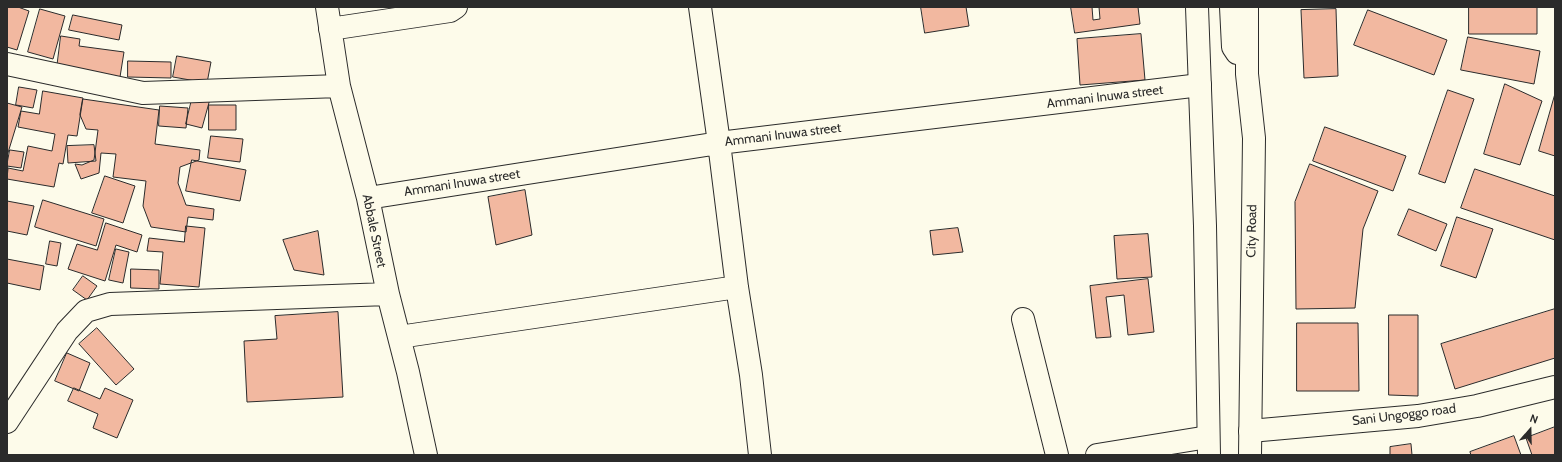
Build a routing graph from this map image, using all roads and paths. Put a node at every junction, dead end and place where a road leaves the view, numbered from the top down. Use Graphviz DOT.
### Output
graph roads {
  1 [pos="326,7"];
  2 [pos="456,7"];
  3 [pos="700,7"];
  4 [pos="1197,7"];
  5 [pos="1237,11"];
  6 [pos="330,29"];
  7 [pos="7,64"];
  8 [pos="1200,85"];
  9 [pos="339,86"];
  10 [pos="719,143"];
  11 [pos="368,198"];
  12 [pos="737,287"];
  13 [pos="388,294"];
  14 [pos="1023,319"];
  15 [pos="399,337"];
  16 [pos="1555,387"];
  17 [pos="7,422"];
  18 [pos="1250,431"];
  19 [pos="1209,446"];
  20 [pos="426,455"];
  21 [pos="760,455"];
  22 [pos="1057,455"];
  23 [pos="1097,455"];
  24 [pos="1250,455"];
  1 -- 6 [label="main road, Abbale Street"];
  2 -- 6 [label="main road"];
  3 -- 10 [label="main road"];
  4 -- 8 [label="main road"];
  5 -- 18 [label="main road, City Road"];
  6 -- 9 [label="main road, Abbale Street"];
  7 -- 9 [label="main road"];
  8 -- 10 [label="main road, Ammani Inuwa street"];
  8 -- 19 [label="main road"];
  9 -- 11 [label="main road, Abbale Street"];
  10 -- 11 [label="main road, Ammani Inuwa street"];
  10 -- 12 [label="main road"];
  11 -- 13 [label="main road, Abbale Street"];
  12 -- 15 [label="main road"];
  12 -- 21 [label="main road"];
  13 -- 15 [label="main road, Abbale Street"];
  13 -- 17 [label="main road"];
  14 -- 22 [label="main road"];
  15 -- 20 [label="main road, Abbale Street"];
  16 -- 18 [label="main road, Sani Ungoggo road"];
  18 -- 24 [label="main road, City Road"];
  19 -- 23 [label="main road"];
}
